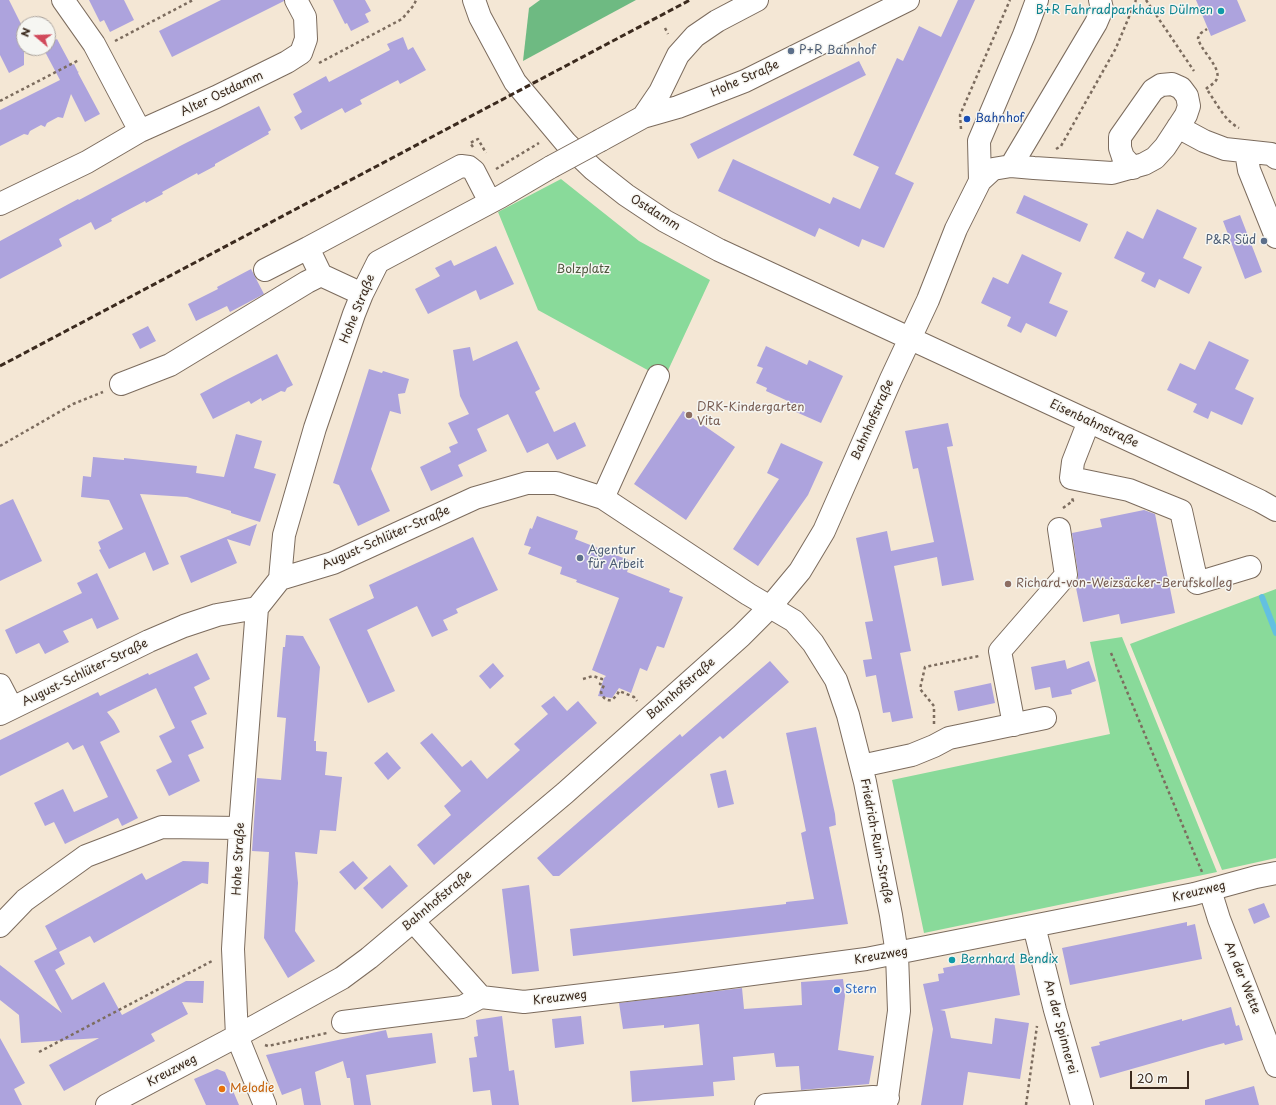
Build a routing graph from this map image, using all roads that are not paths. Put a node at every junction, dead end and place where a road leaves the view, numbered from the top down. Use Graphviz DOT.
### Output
graph roads {
  1 [pos="64,0"];
  2 [pos="296,0"];
  3 [pos="474,0"];
  4 [pos="757,0"];
  5 [pos="908,0"];
  6 [pos="1037,0"];
  7 [pos="1100,0"];
  8 [pos="643,117"];
  9 [pos="1178,127"];
  10 [pos="140,131"];
  11 [pos="1246,152"];
  12 [pos="1276,158"];
  13 [pos="1011,166"];
  14 [pos="1133,168"];
  15 [pos="980,182"];
  16 [pos="490,202"];
  17 [pos="0,204"];
  18 [pos="1276,237"];
  19 [pos="308,248"];
  20 [pos="265,270"];
  21 [pos="321,275"];
  22 [pos="362,294"];
  23 [pos="910,339"];
  24 [pos="658,376"];
  25 [pos="121,384"];
  26 [pos="1089,421"];
  27 [pos="603,498"];
  28 [pos="1276,510"];
  29 [pos="1059,529"];
  30 [pos="1250,567"];
  31 [pos="280,579"];
  32 [pos="770,607"];
  33 [pos="258,608"];
  34 [pos="0,685"];
  35 [pos="6,711"];
  36 [pos="1045,718"];
  37 [pos="1014,725"];
  38 [pos="861,766"];
  39 [pos="240,828"];
  40 [pos="1276,873"];
  41 [pos="1210,890"];
  42 [pos="413,922"];
  43 [pos="1,925"];
  44 [pos="1034,926"];
  45 [pos="896,954"];
  46 [pos="482,997"];
  47 [pos="343,1022"];
  48 [pos="237,1036"];
  49 [pos="1276,1066"];
  50 [pos="887,1102"];
  51 [pos="107,1105"];
  52 [pos="264,1105"];
  53 [pos="766,1105"];
  54 [pos="1082,1105"];
  1 -- 10 [label="street"];
  2 -- 10 [label="street, Alter Ostdamm"];
  3 -- 23 [label="street, Ostdamm"];
  4 -- 8 [label="street, Hohe Straße"];
  5 -- 8 [label="street, Hohe Straße"];
  6 -- 15 [label="street"];
  7 -- 13 [label="street"];
  8 -- 16 [label="street, Hohe Straße, bridge"];
  9 -- 11 [label="street"];
  9 -- 14 [label="street"];
  9 -- 14 [label="street"];
  10 -- 17 [label="street, Alter Ostdamm"];
  11 -- 12 [label="street"];
  11 -- 18 [label="street"];
  13 -- 14 [label="street"];
  13 -- 15 [label="street"];
  15 -- 23 [label="street, Bahnhofstraße"];
  16 -- 19 [label="street"];
  16 -- 22 [label="street, Hohe Straße"];
  19 -- 20 [label="street"];
  19 -- 21 [label="street"];
  21 -- 22 [label="street"];
  21 -- 25 [label="street"];
  22 -- 31 [label="street, Hohe Straße"];
  23 -- 26 [label="street, Eisenbahnstraße"];
  23 -- 32 [label="street, Bahnhofstraße"];
  24 -- 27 [label="street"];
  26 -- 28 [label="street, Eisenbahnstraße"];
  26 -- 30 [label="street"];
  27 -- 31 [label="street, August-Schlüter-Straße"];
  27 -- 32 [label="street, August-Schlüter-Straße"];
  29 -- 37 [label="street"];
  31 -- 33 [label="street"];
  32 -- 38 [label="street, Friedrich-Ruin-Straße"];
  32 -- 42 [label="street, Bahnhofstraße"];
  33 -- 35 [label="street, August-Schlüter-Straße"];
  33 -- 39 [label="street, Hohe Straße"];
  34 -- 35 [label="street"];
  36 -- 37 [label="street"];
  37 -- 38 [label="street"];
  38 -- 45 [label="street, Friedrich-Ruin-Straße"];
  39 -- 43 [label="street"];
  39 -- 48 [label="street, Hohe Straße"];
  40 -- 41 [label="street, Kreuzweg"];
  41 -- 44 [label="street, Kreuzweg"];
  41 -- 49 [label="street, An der Wette"];
  42 -- 46 [label="street"];
  42 -- 48 [label="street, Bahnhofstraße"];
  44 -- 45 [label="street, Kreuzweg"];
  44 -- 54 [label="street, An der Spinnerei"];
  45 -- 46 [label="street, Kreuzweg"];
  45 -- 50 [label="street, Friedrich-Ruin-Straße"];
  46 -- 47 [label="street"];
  48 -- 51 [label="street, Kreuzweg"];
  48 -- 52 [label="street, Hohe Straße"];
  50 -- 53 [label="street"];
}
